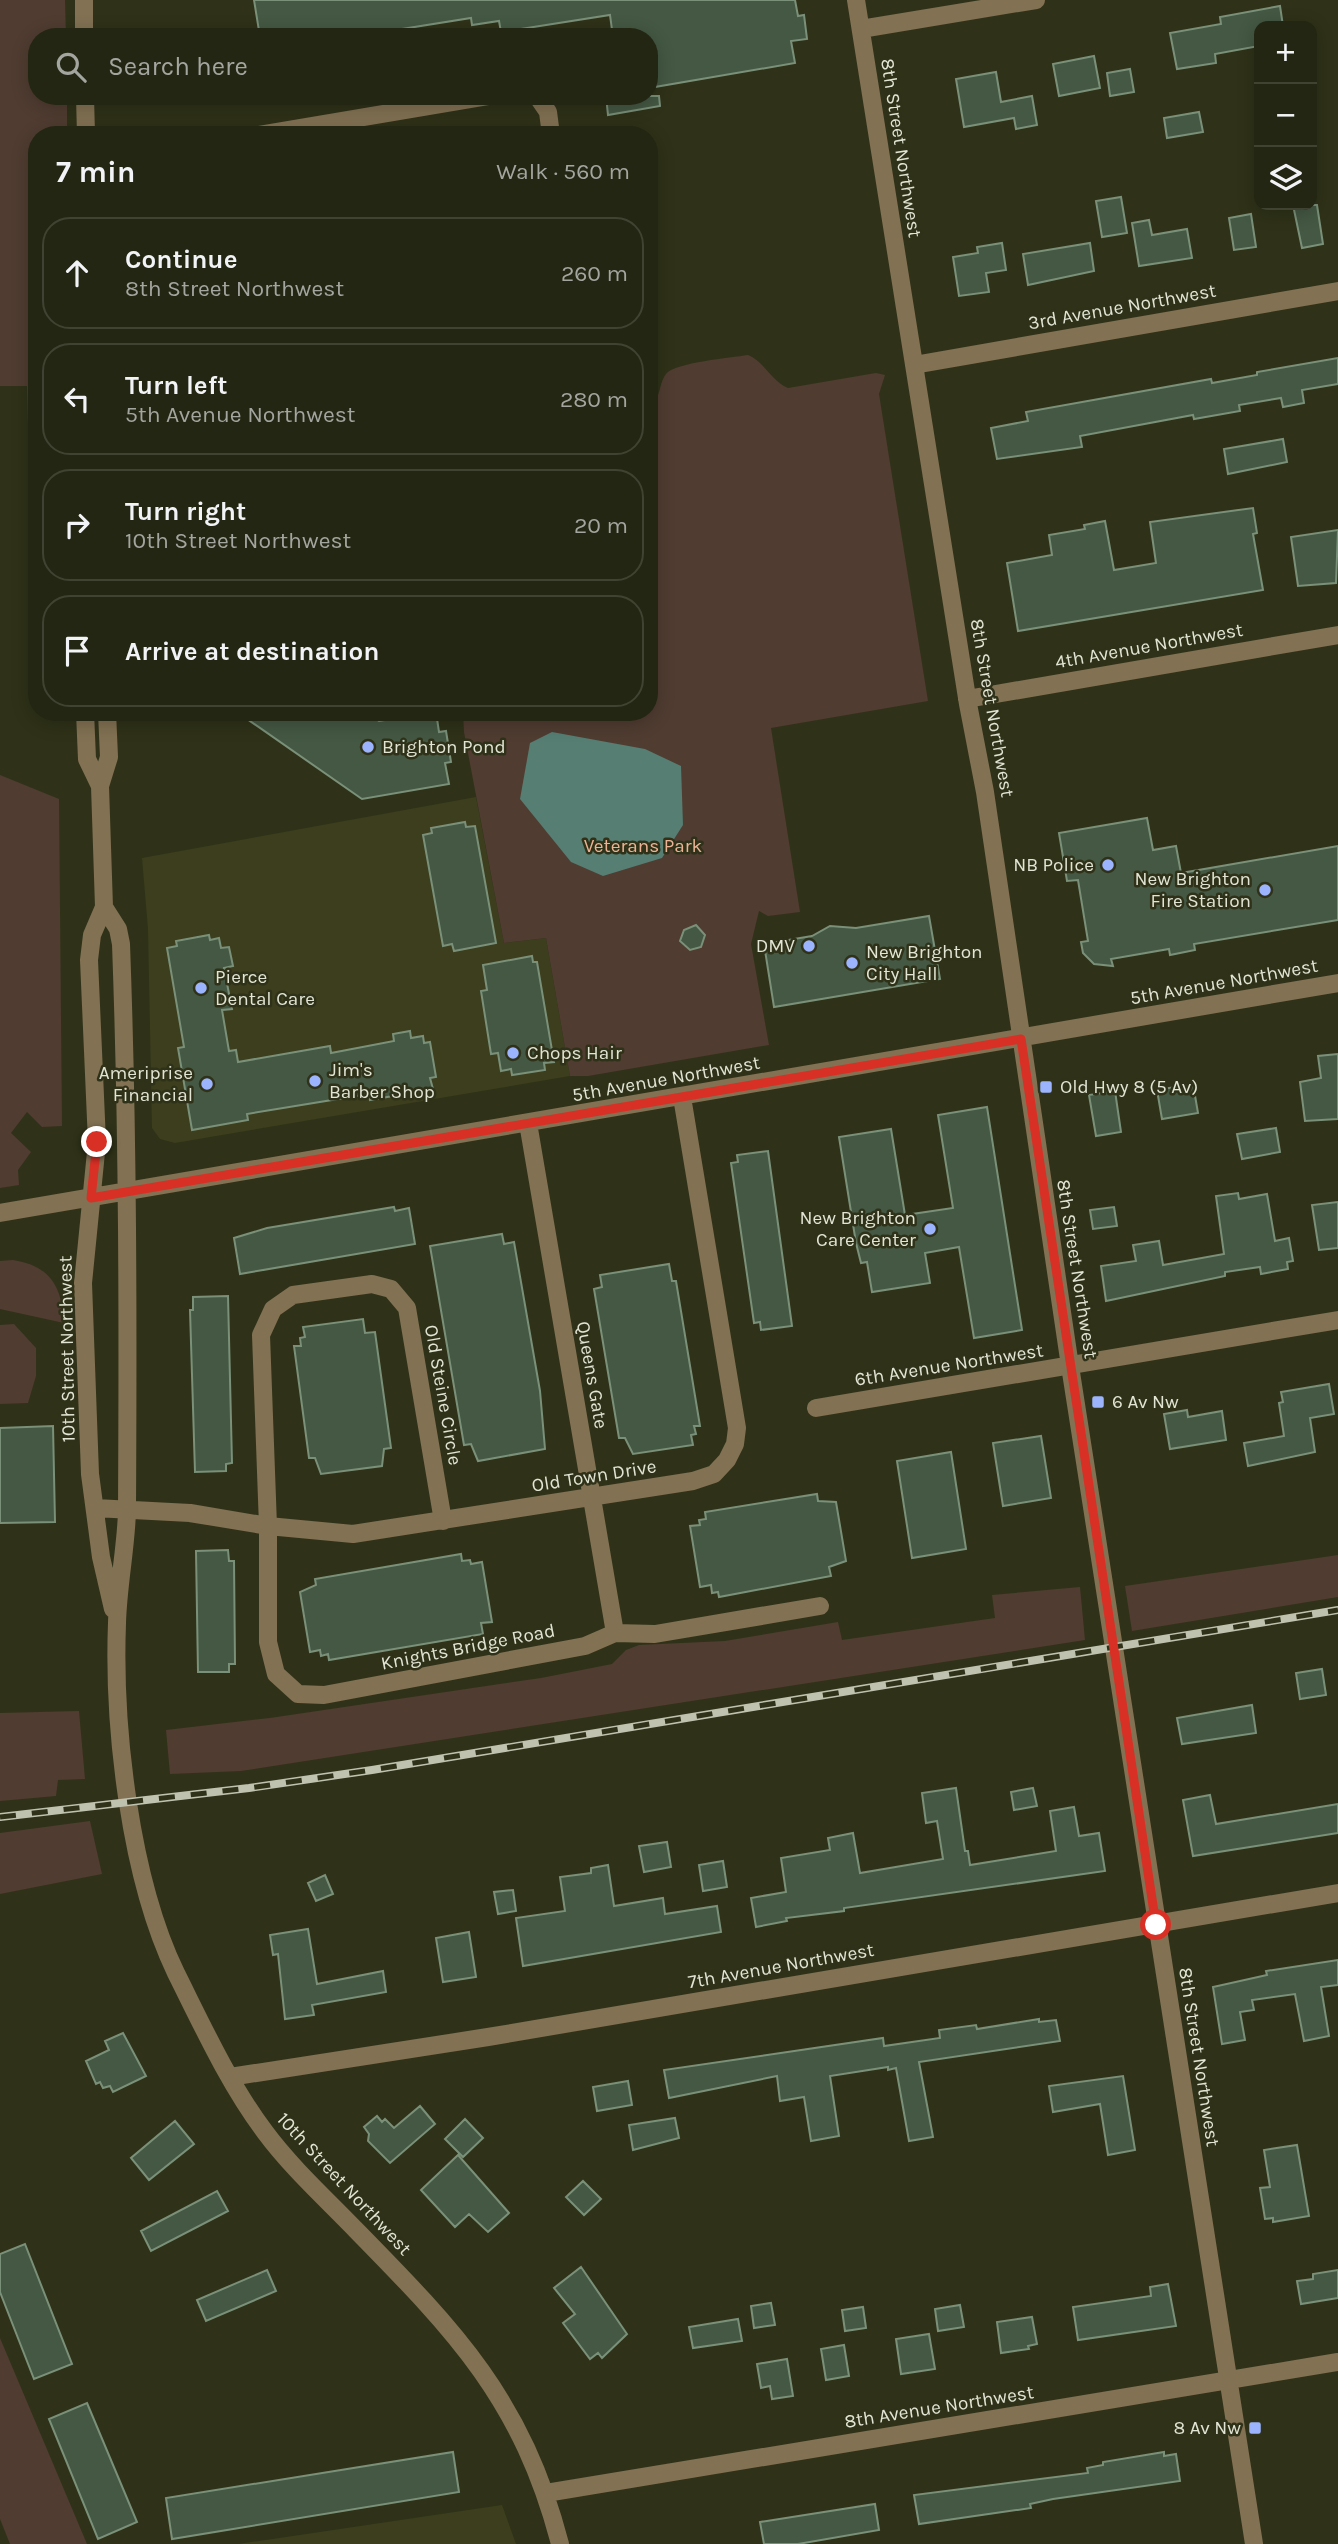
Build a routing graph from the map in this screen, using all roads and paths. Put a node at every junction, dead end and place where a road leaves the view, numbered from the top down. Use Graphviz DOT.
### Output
graph roads {
  1 [pos="84,0"];
  2 [pos="856,0"];
  3 [pos="1036,0"];
  4 [pos="84,28"];
  5 [pos="860,30"];
  6 [pos="85,105"];
  7 [pos="436,105"];
  8 [pos="543,105"];
  9 [pos="86,126"];
  10 [pos="311,126"];
  11 [pos="550,126"];
  12 [pos="1338,291"];
  13 [pos="914,365"];
  14 [pos="1338,635"];
  15 [pos="967,699"];
  16 [pos="85,721"];
  17 [pos="107,721"];
  18 [pos="100,786"];
  19 [pos="104,906"];
  20 [pos="1338,983"];
  21 [pos="1021,1039"];
  22 [pos="682,1097"];
  23 [pos="528,1124"];
  24 [pos="125,1192"];
  25 [pos="91,1198"];
  26 [pos="0,1213"];
  27 [pos="1338,1320"];
  28 [pos="1070,1366"];
  29 [pos="816,1408"];
  30 [pos="592,1498"];
  31 [pos="95,1508"];
  32 [pos="127,1509"];
  33 [pos="443,1521"];
  34 [pos="268,1526"];
  35 [pos="820,1606"];
  36 [pos="117,1622"];
  37 [pos="615,1633"];
  38 [pos="1338,1893"];
  39 [pos="1156,1925"];
  40 [pos="230,2077"];
  41 [pos="1338,2362"];
  42 [pos="1229,2381"];
  43 [pos="546,2493"];
  44 [pos="560,2544"];
  45 [pos="1254,2544"];
  1 -- 4 [label="street"];
  2 -- 5 [label="street, 8th Street Northwest"];
  3 -- 5 [label="street"];
  5 -- 13 [label="street, 8th Street Northwest"];
  6 -- 9 [label="street"];
  7 -- 10 [label="street"];
  8 -- 11 [label="street"];
  12 -- 13 [label="street, 3rd Avenue Northwest"];
  13 -- 15 [label="street, 8th Street Northwest"];
  14 -- 15 [label="street, 4th Avenue Northwest"];
  15 -- 21 [label="street, 8th Street Northwest"];
  16 -- 18 [label="street, 10th Street Northwest"];
  17 -- 18 [label="street, 10th Street Northwest"];
  18 -- 19 [label="street, 10th Street Northwest"];
  19 -- 24 [label="street, 10th Street Northwest"];
  19 -- 25 [label="street, 10th Street Northwest"];
  20 -- 21 [label="street, 5th Avenue Northwest"];
  21 -- 22 [label="street, 5th Avenue Northwest"];
  21 -- 28 [label="street, 8th Street Northwest"];
  22 -- 23 [label="street, 5th Avenue Northwest"];
  22 -- 30 [label="street, Old Town Drive"];
  23 -- 24 [label="street, 5th Avenue Northwest"];
  23 -- 30 [label="street, Queens Gate"];
  24 -- 25 [label="street, 5th Avenue Northwest"];
  24 -- 32 [label="street, 10th Street Northwest"];
  25 -- 26 [label="street, 5th Avenue Northwest"];
  25 -- 31 [label="street, 10th Street Northwest"];
  27 -- 28 [label="street, 6th Avenue Northwest"];
  28 -- 29 [label="street, 6th Avenue Northwest"];
  28 -- 39 [label="street, 8th Street Northwest"];
  30 -- 33 [label="street, Old Town Drive"];
  30 -- 37 [label="street, Queens Gate"];
  31 -- 32 [label="street, Old Town Drive"];
  31 -- 36 [label="street, 10th Street Northwest"];
  32 -- 34 [label="street, Old Town Drive"];
  32 -- 36 [label="street, 10th Street Northwest"];
  33 -- 34 [label="street, Old Town Drive"];
  33 -- 34 [label="street, Old Steine Circle"];
  34 -- 37 [label="street, Knights Bridge Road"];
  35 -- 37 [label="street, Knights Bridge Road"];
  36 -- 40 [label="street, 10th Street Northwest"];
  38 -- 39 [label="street, 7th Avenue Northwest"];
  39 -- 40 [label="street, 7th Avenue Northwest"];
  39 -- 42 [label="street, 8th Street Northwest"];
  40 -- 43 [label="street, 10th Street Northwest"];
  41 -- 42 [label="street, 8th Avenue Northwest"];
  42 -- 43 [label="street, 8th Avenue Northwest"];
  42 -- 45 [label="street, 8th Street Northwest"];
  43 -- 44 [label="street, 10th Street Northwest"];
}
